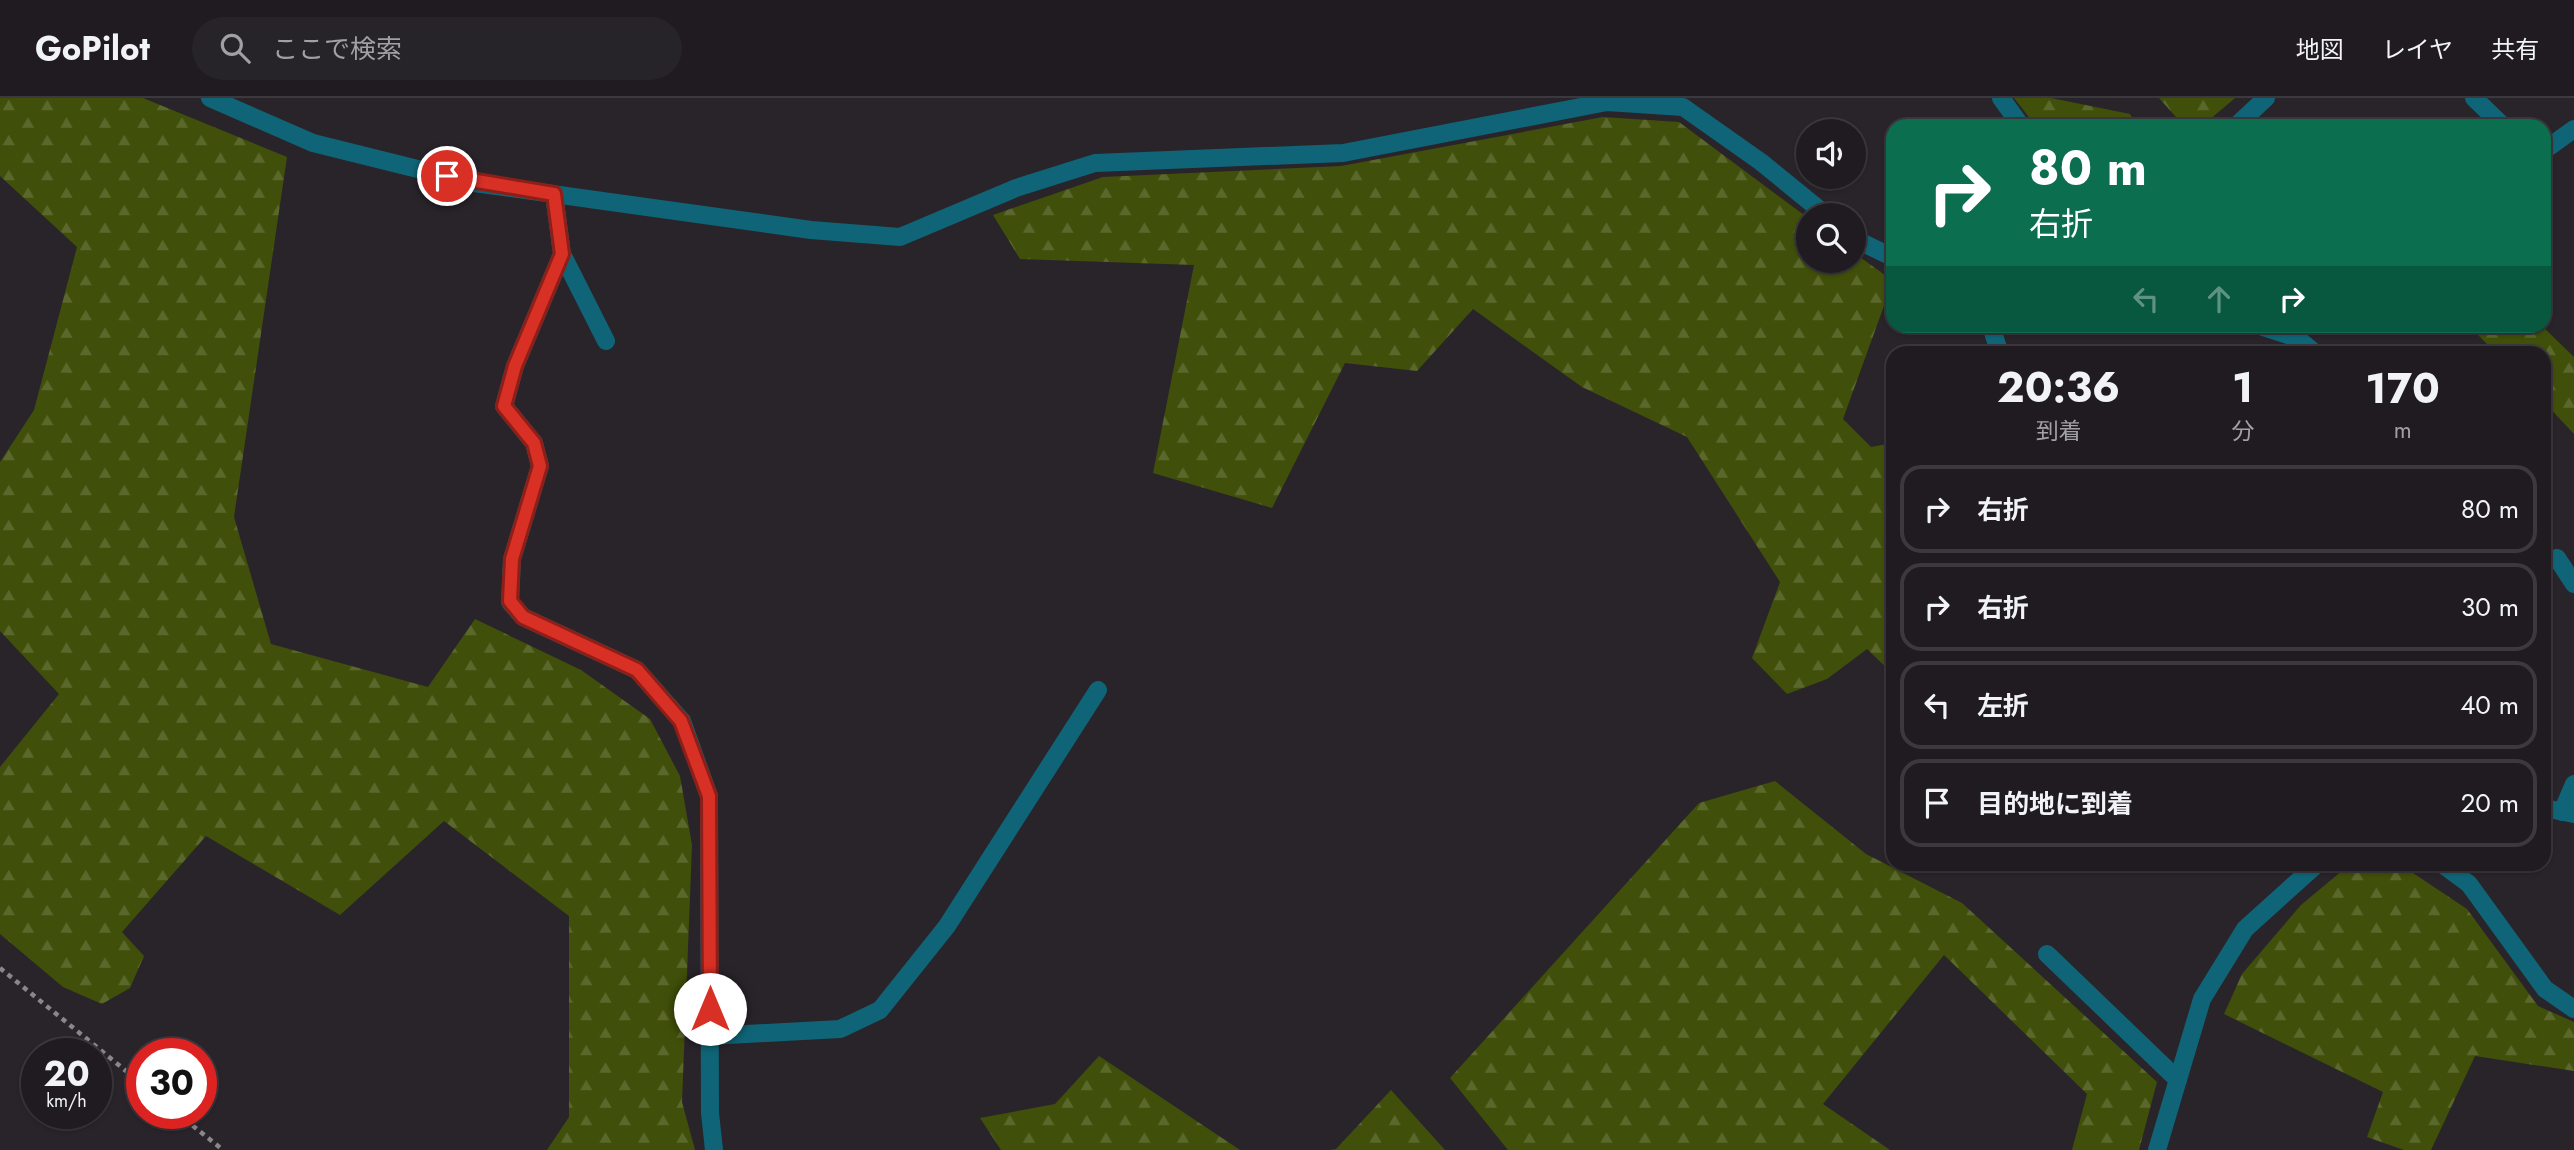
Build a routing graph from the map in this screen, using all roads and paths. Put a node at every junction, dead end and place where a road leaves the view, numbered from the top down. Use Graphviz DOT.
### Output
graph roads {
  1 [pos="209,98"];
  2 [pos="2001,98"];
  3 [pos="2266,98"];
  4 [pos="2474,98"];
  5 [pos="2016,119"];
  6 [pos="2244,119"];
  7 [pos="2496,119"];
  8 [pos="2574,129"];
  9 [pos="2551,145"];
  10 [pos="554,194"];
  11 [pos="1811,203"];
  12 [pos="1866,244"];
  13 [pos="562,254"];
  14 [pos="1886,254"];
  15 [pos="2282,333"];
  16 [pos="606,341"];
  17 [pos="2306,346"];
  18 [pos="2557,558"];
  19 [pos="2574,584"];
  20 [pos="1098,690"];
  21 [pos="2574,784"];
  22 [pos="2560,811"];
  23 [pos="2309,871"];
  24 [pos="2451,871"];
  25 [pos="2047,954"];
  26 [pos="0,968"];
  27 [pos="2574,1009"];
  28 [pos="710,1035"];
  29 [pos="126,1071"];
  30 [pos="2178,1080"];
  31 [pos="197,1129"];
  32 [pos="223,1150"];
  33 [pos="714,1150"];
  34 [pos="2157,1150"];
  1 -- 10 [label="street"];
  2 -- 5 [label="street"];
  3 -- 6 [label="street"];
  4 -- 7 [label="street"];
  8 -- 9 [label="street"];
  10 -- 11 [label="street"];
  10 -- 13 [label="street"];
  12 -- 14 [label="street"];
  13 -- 16 [label="street"];
  13 -- 28 [label="street"];
  15 -- 17 [label="street"];
  18 -- 19 [label="street"];
  20 -- 28 [label="street"];
  21 -- 22 [label="street"];
  23 -- 30 [label="street"];
  24 -- 27 [label="street"];
  25 -- 30 [label="street"];
  26 -- 29 [label="path"];
  28 -- 33 [label="street"];
  30 -- 34 [label="street"];
  31 -- 32 [label="path"];
}
